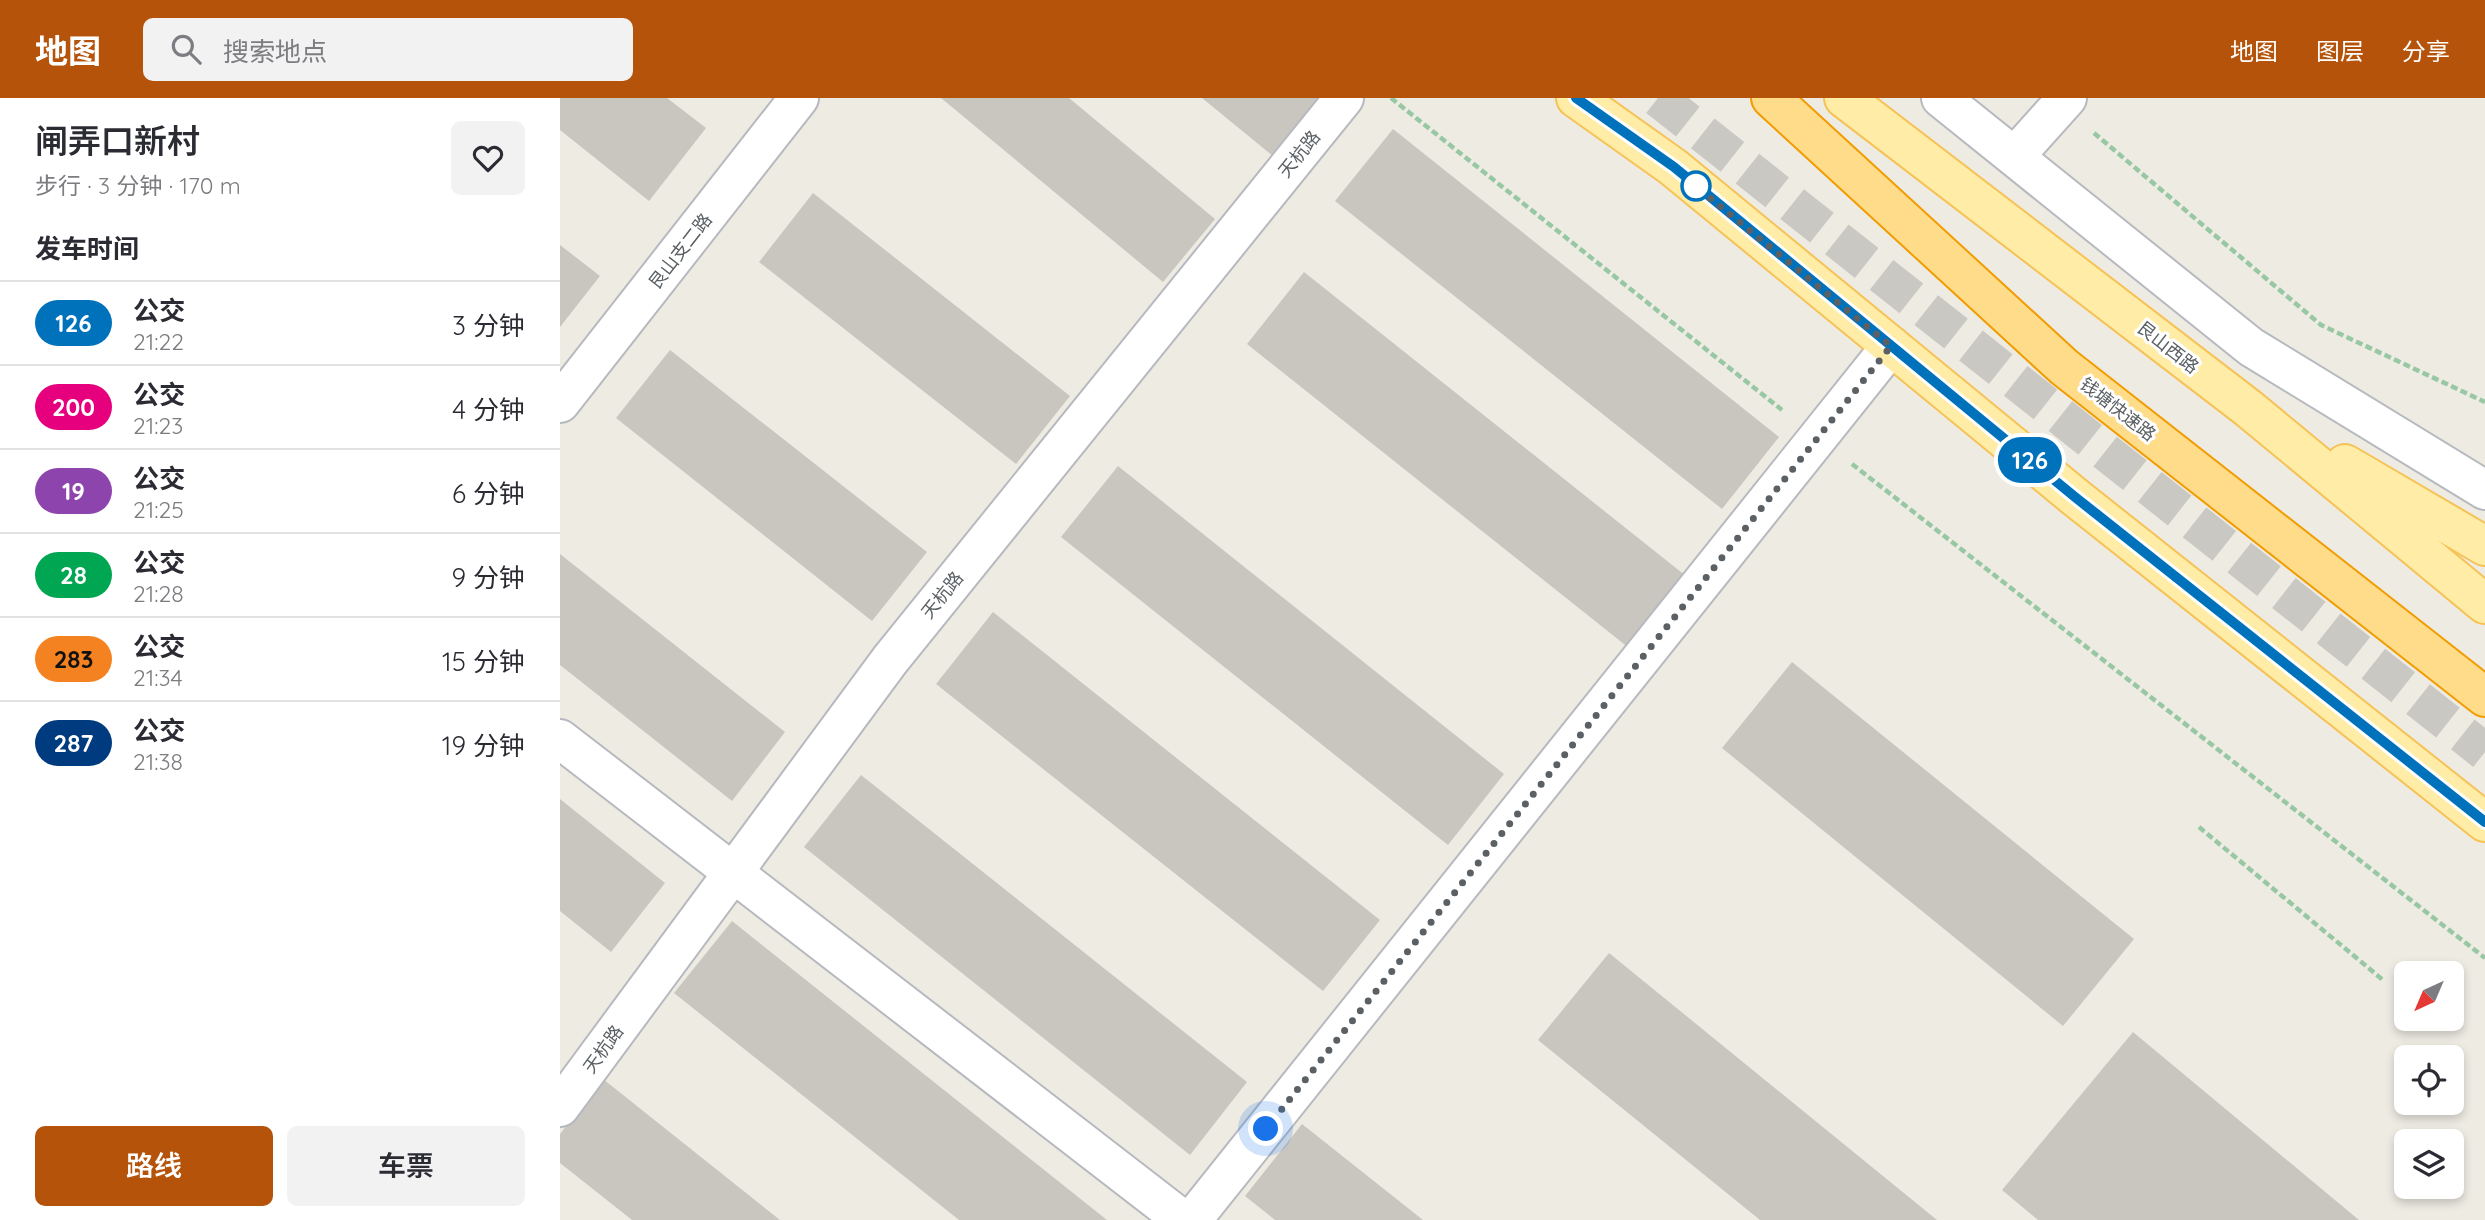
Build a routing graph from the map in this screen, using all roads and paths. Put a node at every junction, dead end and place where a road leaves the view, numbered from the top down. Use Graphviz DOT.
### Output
graph roads {
  1 [pos="799,98"];
  2 [pos="1344,98"];
  3 [pos="1391,98"];
  4 [pos="1576,98"];
  5 [pos="1771,98"];
  6 [pos="1844,98"];
  7 [pos="1941,98"];
  8 [pos="2064,102"];
  9 [pos="2015,156"];
  10 [pos="1891,346"];
  11 [pos="2485,402"];
  12 [pos="560,403"];
  13 [pos="2248,408"];
  14 [pos="1818,438"];
  15 [pos="2485,491"];
  16 [pos="2485,545"];
  17 [pos="2485,604"];
  18 [pos="2485,697"];
  19 [pos="560,738"];
  20 [pos="2485,822"];
  21 [pos="2199,827"];
  22 [pos="733,872"];
  23 [pos="2485,958"];
  24 [pos="2383,980"];
  25 [pos="560,1107"];
  26 [pos="1183,1220"];
  27 [pos="1192,1220"];
  1 -- 12 [label="street, 艮山支二路"];
  2 -- 22 [label="street, 天杭路"];
  3 -- 14 [label="path"];
  4 -- 10 [label="main road"];
  5 -- 18 [label="highway, 钱塘快速路"];
  6 -- 13 [label="main road, 艮山西路"];
  7 -- 9 [label="street"];
  8 -- 9 [label="street"];
  8 -- 11 [label="path"];
  9 -- 15 [label="street"];
  10 -- 14 [label="street"];
  10 -- 20 [label="main road"];
  13 -- 16 [label="main road"];
  13 -- 17 [label="main road, 艮山西路"];
  14 -- 23 [label="path"];
  14 -- 27 [label="street"];
  19 -- 22 [label="street"];
  21 -- 24 [label="path"];
  22 -- 25 [label="street, 天杭路"];
  22 -- 26 [label="street"];
}
